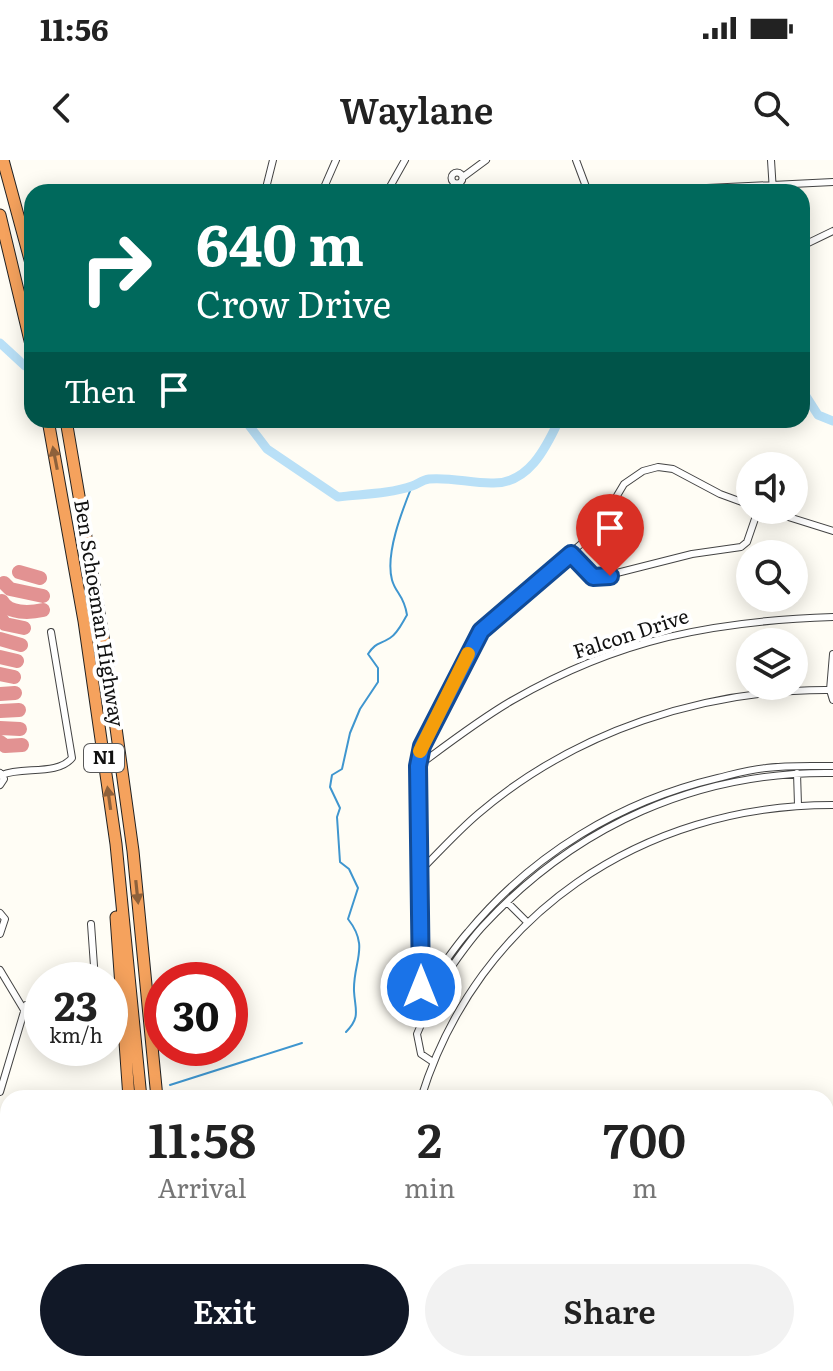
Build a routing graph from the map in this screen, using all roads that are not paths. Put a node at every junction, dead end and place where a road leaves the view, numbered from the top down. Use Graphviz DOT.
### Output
graph roads {
  1 [pos="3,160"];
  2 [pos="273,160"];
  3 [pos="336,160"];
  4 [pos="405,160"];
  5 [pos="486,160"];
  6 [pos="576,160"];
  7 [pos="771,160"];
  8 [pos="463,177"];
  9 [pos="833,182"];
  10 [pos="267,184"];
  11 [pos="326,184"];
  12 [pos="392,184"];
  13 [pos="585,184"];
  14 [pos="773,184"];
  15 [pos="810,185"];
  16 [pos="0,215"];
  17 [pos="833,231"];
  18 [pos="24,237"];
  19 [pos="810,242"];
  20 [pos="24,313"];
  21 [pos="49,428"];
  22 [pos="67,428"];
  23 [pos="736,500"];
  24 [pos="808,523"];
  25 [pos="753,524"];
  26 [pos="833,531"];
  27 [pos="571,554"];
  28 [pos="833,617"];
  29 [pos="51,632"];
  30 [pos="833,654"];
  31 [pos="830,690"];
  32 [pos="833,700"];
  33 [pos="418,766"];
  34 [pos="833,766"];
  35 [pos="764,771"];
  36 [pos="797,773"];
  37 [pos="833,773"];
  38 [pos="1,774"];
  39 [pos="0,785"];
  40 [pos="695,787"];
  41 [pos="798,805"];
  42 [pos="832,805"];
  43 [pos="626,808"];
  44 [pos="629,816"];
  45 [pos="578,840"];
  46 [pos="116,844"];
  47 [pos="421,870"];
  48 [pos="516,887"];
  49 [pos="507,902"];
  50 [pos="0,913"];
  51 [pos="528,923"];
  52 [pos="91,924"];
  53 [pos="0,934"];
  54 [pos="94,962"];
  55 [pos="0,970"];
  56 [pos="427,991"];
  57 [pos="24,1006"];
  58 [pos="24,1010"];
  59 [pos="433,1062"];
  60 [pos="1,1090"];
  61 [pos="128,1090"];
  62 [pos="140,1090"];
  63 [pos="156,1090"];
  64 [pos="424,1090"];
  1 -- 18 [label="highway"];
  2 -- 10 [label="street"];
  3 -- 11 [label="street"];
  4 -- 12 [label="street"];
  5 -- 8 [label="street"];
  6 -- 13 [label="street"];
  7 -- 14 [label="street"];
  9 -- 15 [label="street"];
  16 -- 20 [label="highway"];
  17 -- 19 [label="street"];
  46 -- 21 [label="highway, Ben Schoeman Highway / N1, one-way"];
  22 -- 63 [label="highway, Ben Schoeman Highway / N1, one-way"];
  23 -- 27 [label="street"];
  24 -- 26 [label="street"];
  25 -- 27 [label="street"];
  27 -- 33 [label="street"];
  28 -- 33 [label="street, Falcon Drive"];
  29 -- 38 [label="street"];
  30 -- 31 [label="street"];
  31 -- 32 [label="street"];
  31 -- 47 [label="street"];
  33 -- 47 [label="street"];
  34 -- 35 [label="street"];
  35 -- 36 [label="street"];
  35 -- 40 [label="street"];
  36 -- 37 [label="street"];
  36 -- 41 [label="street"];
  38 -- 39 [label="street"];
  40 -- 43 [label="street"];
  40 -- 44 [label="street"];
  41 -- 42 [label="street"];
  41 -- 51 [label="street"];
  43 -- 44 [label="street"];
  43 -- 45 [label="street"];
  44 -- 45 [label="street"];
  45 -- 48 [label="street"];
  46 -- 61 [label="highway"];
  46 -- 62 [label="highway, Ben Schoeman Highway / N1"];
  47 -- 56 [label="street"];
  48 -- 49 [label="street"];
  48 -- 56 [label="street"];
  49 -- 51 [label="street"];
  49 -- 56 [label="street"];
  50 -- 53 [label="street"];
  51 -- 59 [label="street"];
  52 -- 54 [label="street"];
  55 -- 57 [label="street"];
  56 -- 59 [label="street"];
  58 -- 60 [label="street"];
  59 -- 64 [label="street"];
}
